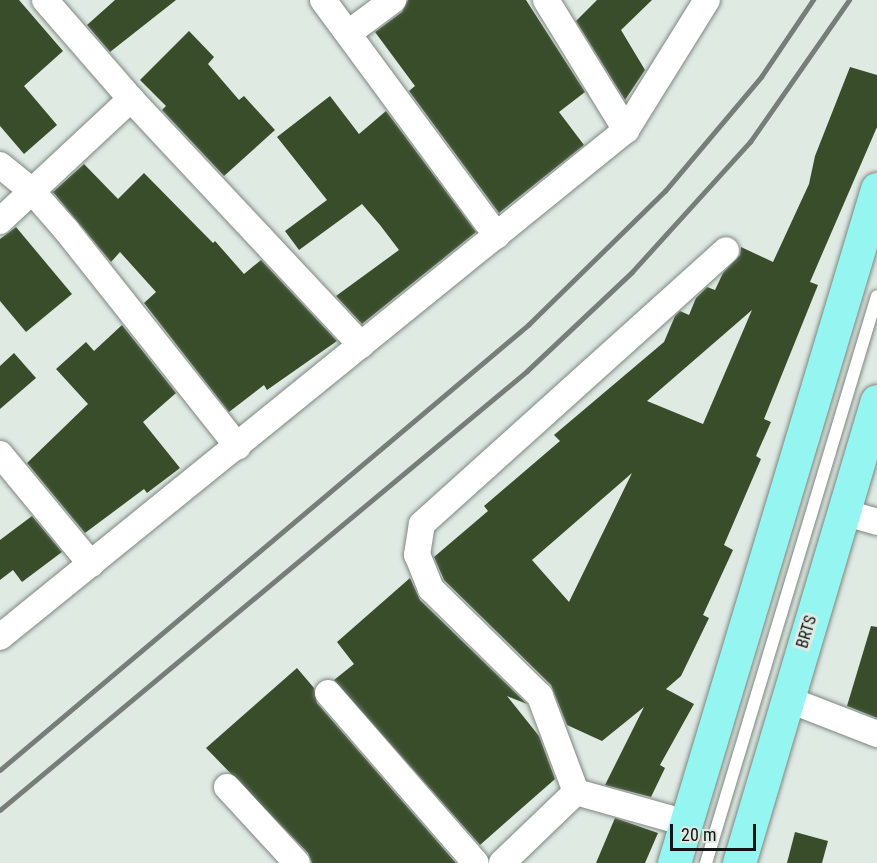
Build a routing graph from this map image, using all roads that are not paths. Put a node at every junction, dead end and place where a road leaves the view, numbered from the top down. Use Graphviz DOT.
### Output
graph roads {
  1 [pos="45,0"];
  2 [pos="323,0"];
  3 [pos="393,0"];
  4 [pos="546,0"];
  5 [pos="707,0"];
  6 [pos="350,32"];
  7 [pos="131,99"];
  8 [pos="626,130"];
  9 [pos="0,165"];
  10 [pos="877,189"];
  11 [pos="32,191"];
  12 [pos="0,221"];
  13 [pos="497,236"];
  14 [pos="726,250"];
  15 [pos="877,296"];
  16 [pos="361,345"];
  17 [pos="877,401"];
  18 [pos="238,447"];
  19 [pos="0,454"];
  20 [pos="843,512"];
  21 [pos="877,522"];
  22 [pos="91,564"];
  23 [pos="0,637"];
  24 [pos="328,693"];
  25 [pos="787,699"];
  26 [pos="877,734"];
  27 [pos="227,787"];
  28 [pos="576,792"];
  29 [pos="686,823"];
  30 [pos="297,863"];
  31 [pos="476,863"];
  32 [pos="502,863"];
  33 [pos="674,863"];
  34 [pos="706,863"];
  35 [pos="739,863"];
  1 -- 7 [label="street"];
  2 -- 6 [label="street"];
  3 -- 6 [label="street"];
  4 -- 8 [label="street"];
  5 -- 8 [label="street"];
  6 -- 13 [label="street"];
  7 -- 11 [label="street"];
  7 -- 16 [label="street"];
  8 -- 13 [label="street"];
  9 -- 11 [label="street"];
  10 -- 29 [label="main road"];
  11 -- 12 [label="street"];
  11 -- 18 [label="street"];
  13 -- 16 [label="street"];
  14 -- 28 [label="street"];
  15 -- 34 [label="lane"];
  16 -- 18 [label="street"];
  17 -- 20 [label="main road, BRTS"];
  18 -- 22 [label="street"];
  19 -- 22 [label="street"];
  20 -- 21 [label="street"];
  20 -- 25 [label="main road, BRTS"];
  22 -- 23 [label="street"];
  24 -- 31 [label="street"];
  25 -- 26 [label="street"];
  25 -- 35 [label="main road, BRTS"];
  27 -- 30 [label="street"];
  28 -- 29 [label="street"];
  28 -- 32 [label="street"];
  29 -- 33 [label="main road"];
}
